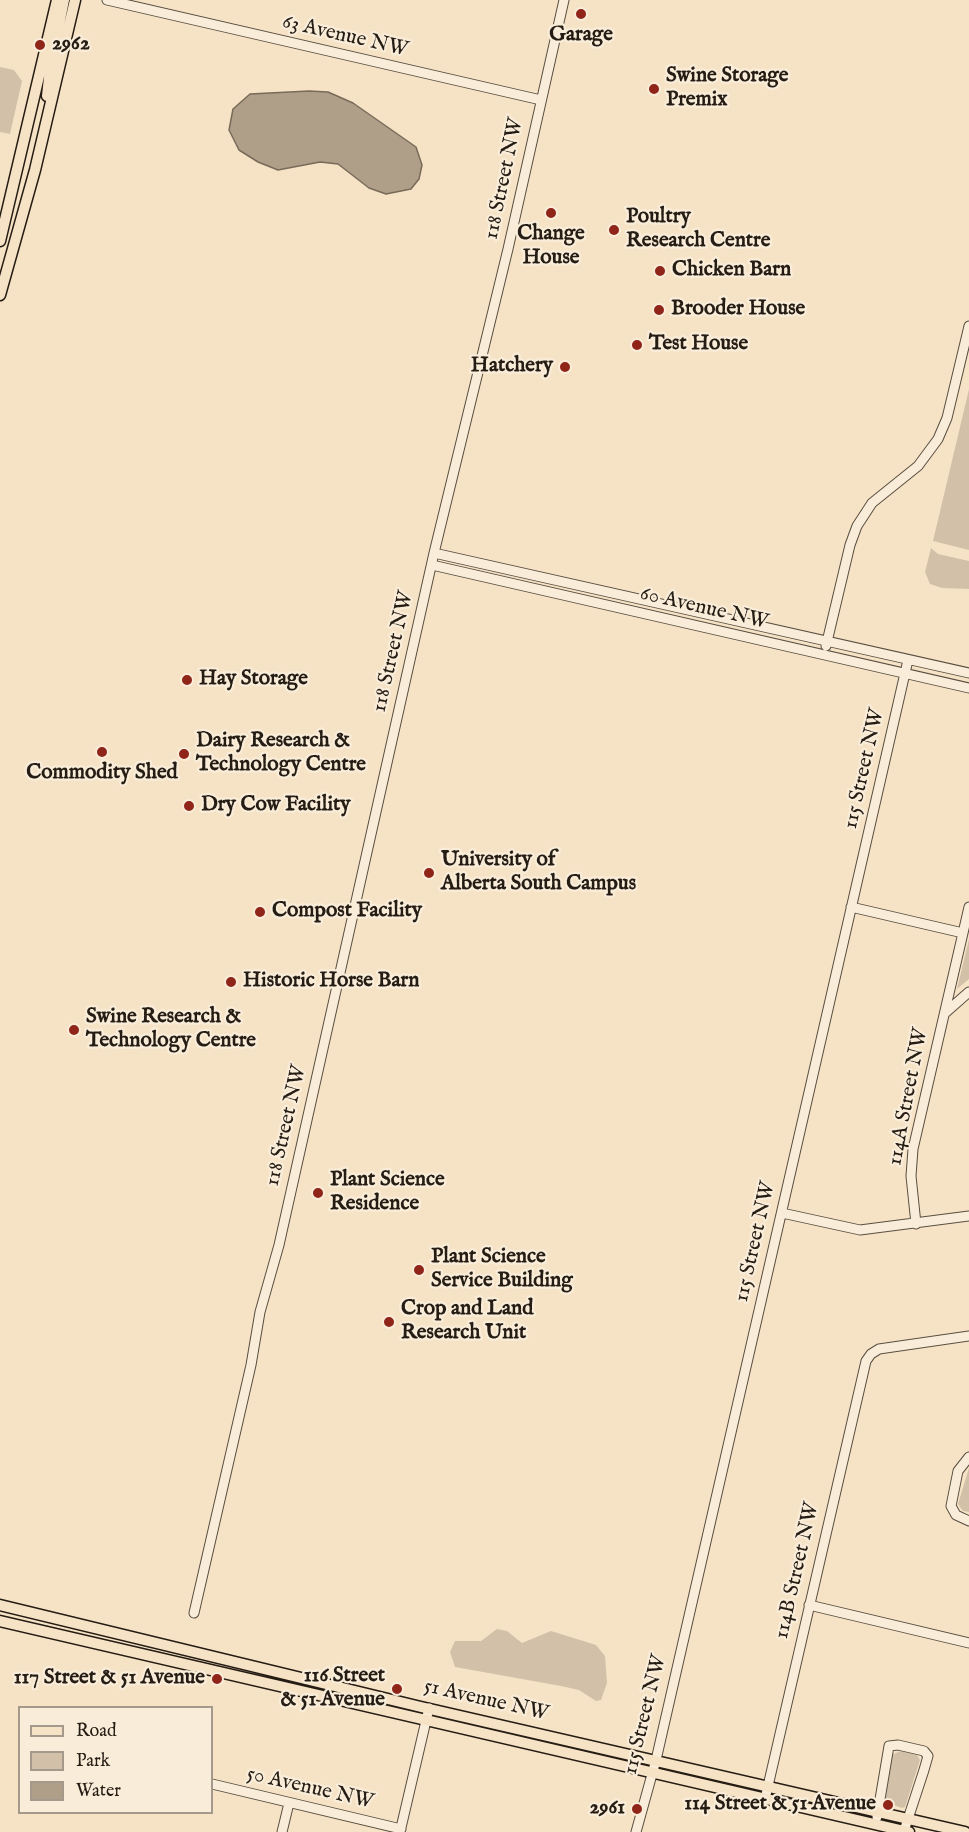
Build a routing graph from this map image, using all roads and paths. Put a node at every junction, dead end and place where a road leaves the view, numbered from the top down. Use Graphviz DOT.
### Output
graph roads {
  1 [pos="57,0"];
  2 [pos="64,0"];
  3 [pos="75,0"];
  4 [pos="107,0"];
  5 [pos="564,0"];
  6 [pos="541,100"];
  7 [pos="45,130"];
  8 [pos="0,241"];
  9 [pos="0,295"];
  10 [pos="969,326"];
  11 [pos="434,553"];
  12 [pos="432,565"];
  13 [pos="827,641"];
  14 [pos="824,654"];
  15 [pos="908,660"];
  16 [pos="906,673"];
  17 [pos="969,673"];
  18 [pos="969,688"];
  19 [pos="851,907"];
  20 [pos="969,907"];
  21 [pos="963,933"];
  22 [pos="969,992"];
  23 [pos="945,1013"];
  24 [pos="782,1213"];
  25 [pos="969,1216"];
  26 [pos="916,1224"];
  27 [pos="969,1336"];
  28 [pos="967,1459"];
  29 [pos="969,1521"];
  30 [pos="0,1605"];
  31 [pos="809,1605"];
  32 [pos="194,1613"];
  33 [pos="0,1621"];
  34 [pos="969,1643"];
  35 [pos="429,1708"];
  36 [pos="426,1721"];
  37 [pos="656,1760"];
  38 [pos="651,1771"];
  39 [pos="213,1784"];
  40 [pos="768,1785"];
  41 [pos="765,1799"];
  42 [pos="289,1803"];
  43 [pos="878,1811"];
  44 [pos="909,1819"];
  45 [pos="876,1824"];
  46 [pos="401,1831"];
  47 [pos="906,1831"];
  48 [pos="282,1832"];
  49 [pos="636,1832"];
  50 [pos="965,1832"];
  1 -- 8 [label="main road"];
  2 -- 7 [label="main road"];
  3 -- 7 [label="main road"];
  4 -- 6 [label="street, 63 Avenue NW"];
  5 -- 6 [label="street, 118 Street NW"];
  6 -- 11 [label="street, 118 Street NW"];
  7 -- 9 [label="main road"];
  10 -- 13 [label="street"];
  11 -- 12 [label="street, 118 Street NW"];
  11 -- 13 [label="street, 60 Avenue NW"];
  12 -- 14 [label="street, 60 Avenue NW"];
  12 -- 32 [label="street, 118 Street NW"];
  13 -- 14 [label="street"];
  13 -- 15 [label="street, 60 Avenue NW"];
  14 -- 16 [label="street, 60 Avenue NW"];
  15 -- 16 [label="street, 115 Street NW"];
  15 -- 17 [label="street, 60 Avenue NW"];
  16 -- 18 [label="street, 60 Avenue NW"];
  16 -- 19 [label="street, 115 Street NW"];
  19 -- 21 [label="street"];
  19 -- 24 [label="street, 115 Street NW"];
  20 -- 21 [label="street, 114A Street NW"];
  21 -- 23 [label="street, 114A Street NW"];
  22 -- 23 [label="street, 114A Street NW"];
  23 -- 26 [label="street, 114A Street NW"];
  24 -- 26 [label="street"];
  24 -- 37 [label="street, 115 Street NW"];
  25 -- 26 [label="street"];
  27 -- 31 [label="street, 114B Street NW"];
  28 -- 29 [label="street"];
  30 -- 35 [label="main road, 51 Avenue NW"];
  31 -- 34 [label="street"];
  31 -- 40 [label="street, 114B Street NW"];
  33 -- 36 [label="main road, 51 Avenue NW"];
  35 -- 36 [label="street"];
  35 -- 37 [label="main road, 51 Avenue NW"];
  36 -- 38 [label="main road, 51 Avenue NW"];
  36 -- 46 [label="street"];
  37 -- 38 [label="street, 115 Street NW"];
  37 -- 40 [label="main road, 51 Avenue NW"];
  38 -- 41 [label="main road, 51 Avenue NW"];
  38 -- 49 [label="street, 115 Street NW"];
  39 -- 42 [label="street, 50 Avenue NW"];
  40 -- 41 [label="street, 114B Street NW"];
  40 -- 43 [label="main road, 51 Avenue NW"];
  41 -- 45 [label="main road, 51 Avenue NW"];
  42 -- 46 [label="street, 50 Avenue NW"];
  42 -- 48 [label="street"];
  43 -- 44 [label="main road, 51 Avenue NW"];
  43 -- 44 [label="street"];
  43 -- 45 [label="street"];
  44 -- 47 [label="street"];
  44 -- 50 [label="main road, 51 Avenue NW"];
  45 -- 47 [label="main road, 51 Avenue NW"];
}
